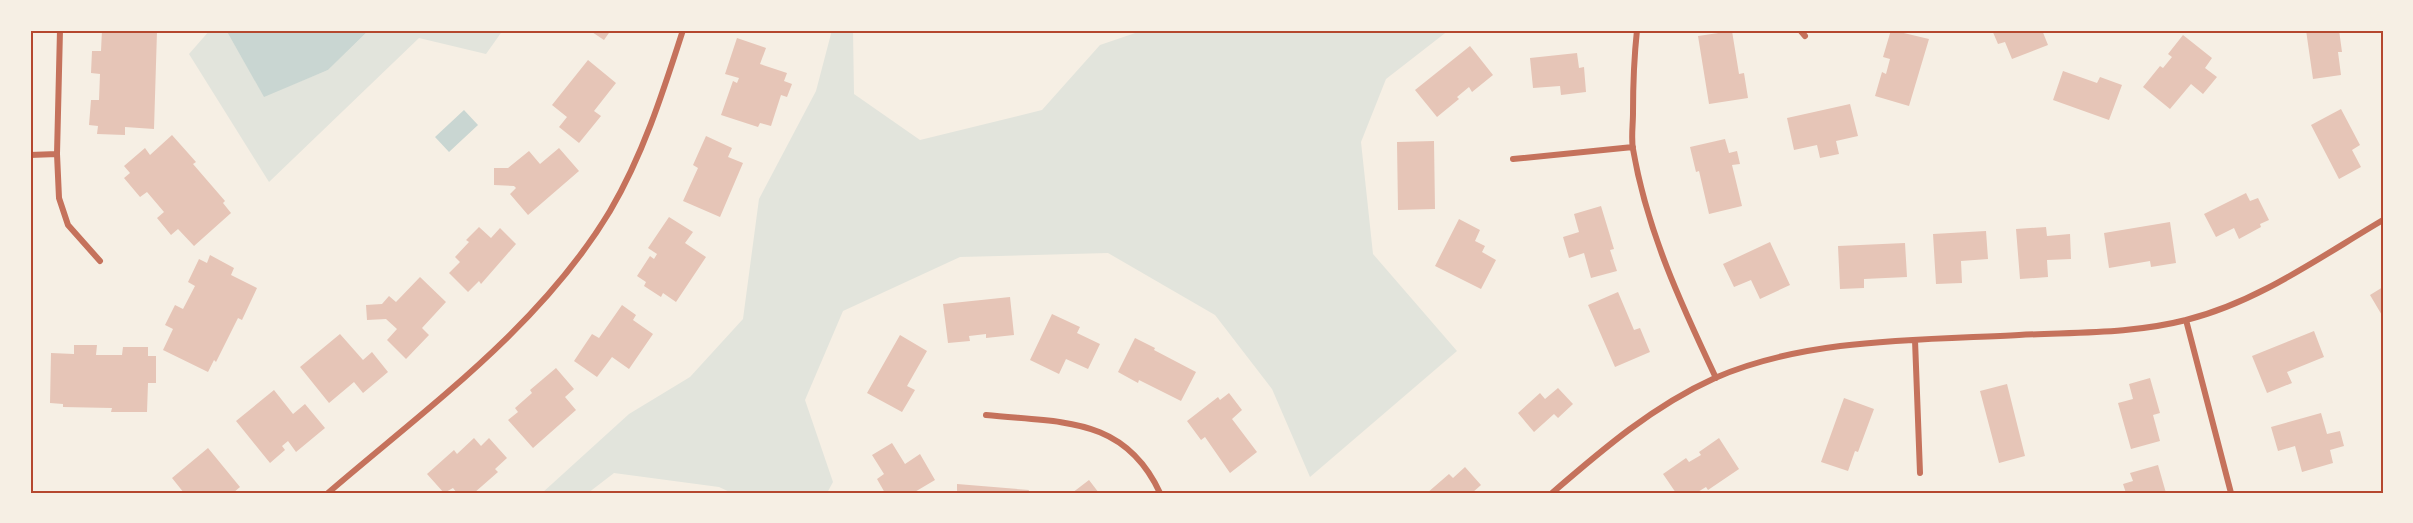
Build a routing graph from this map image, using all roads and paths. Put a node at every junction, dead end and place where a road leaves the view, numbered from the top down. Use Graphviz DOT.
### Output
graph roads {
  1 [pos="60,30"];
  2 [pos="683,30"];
  3 [pos="1637,30"];
  4 [pos="1800,30"];
  5 [pos="1805,36"];
  6 [pos="1633,147"];
  7 [pos="57,154"];
  8 [pos="30,155"];
  9 [pos="1513,159"];
  10 [pos="2383,220"];
  11 [pos="100,261"];
  12 [pos="2186,320"];
  13 [pos="1915,340"];
  14 [pos="1716,378"];
  15 [pos="986,415"];
  16 [pos="1920,473"];
  17 [pos="328,493"];
  18 [pos="1160,493"];
  19 [pos="1552,493"];
  20 [pos="2231,493"];
  1 -- 7 [label="street"];
  2 -- 17 [label="street"];
  3 -- 6 [label="street"];
  4 -- 5 [label="street"];
  6 -- 9 [label="street"];
  6 -- 14 [label="street"];
  7 -- 8 [label="street"];
  7 -- 11 [label="street"];
  10 -- 12 [label="street"];
  12 -- 13 [label="street"];
  12 -- 20 [label="street"];
  13 -- 14 [label="street"];
  13 -- 16 [label="street"];
  14 -- 19 [label="street"];
  15 -- 18 [label="street"];
}
